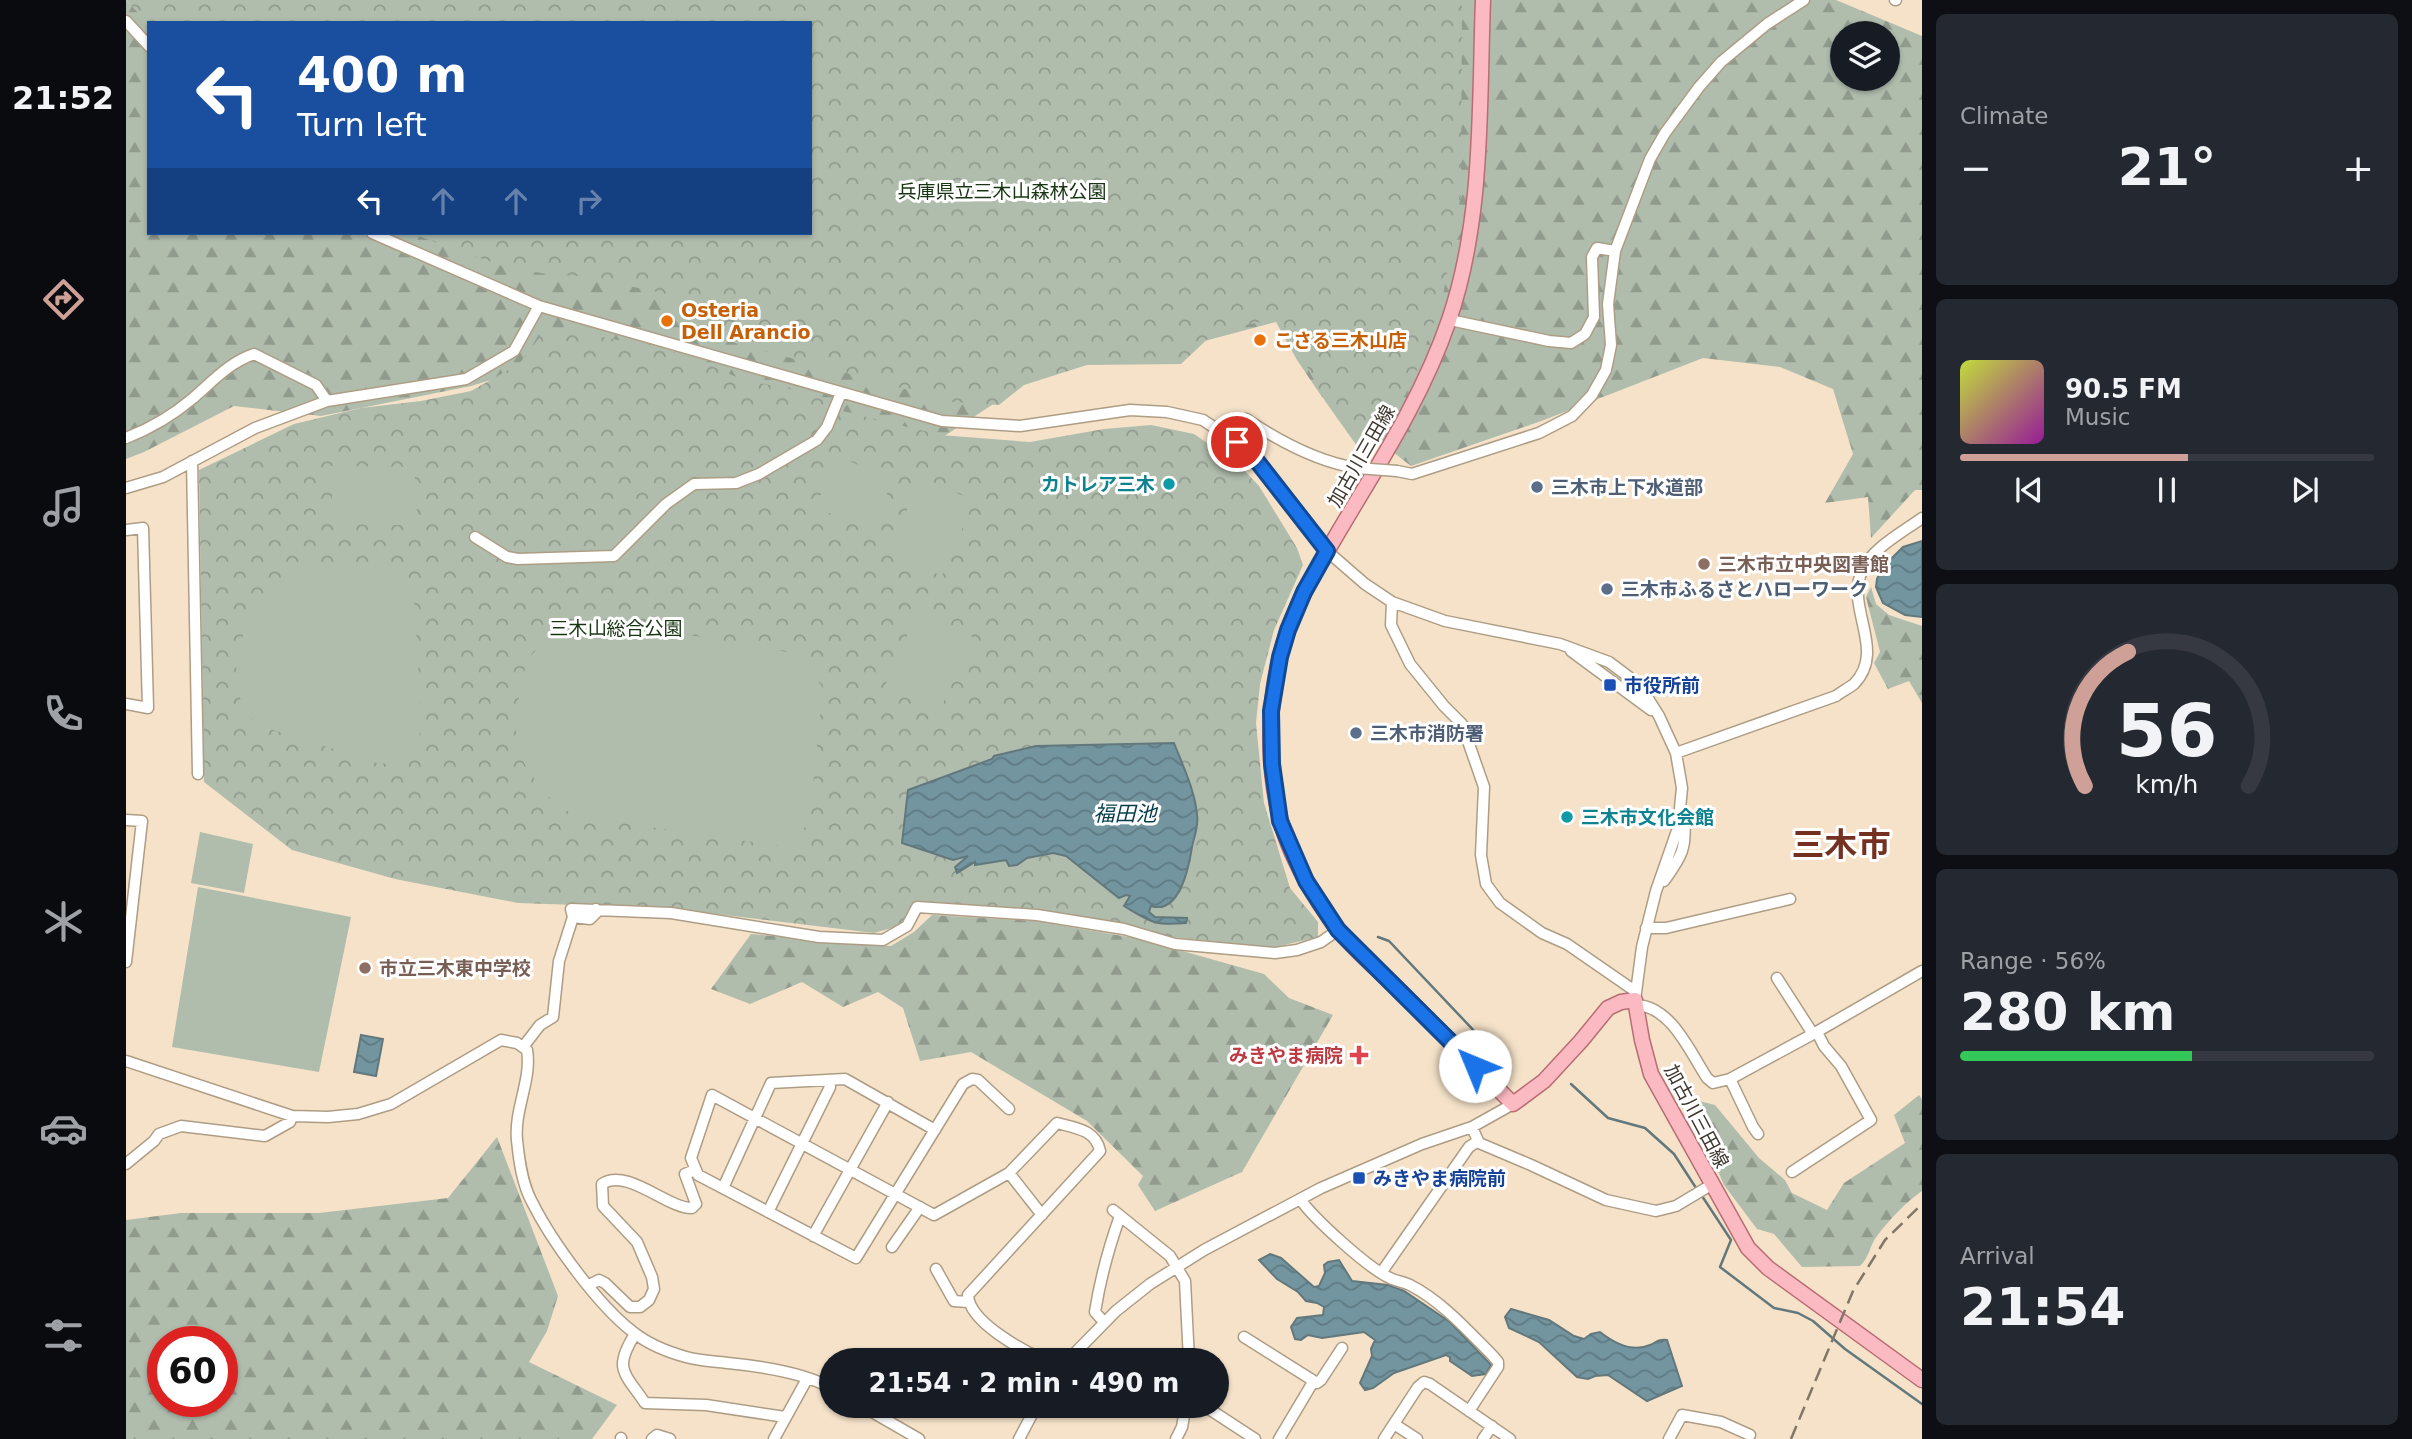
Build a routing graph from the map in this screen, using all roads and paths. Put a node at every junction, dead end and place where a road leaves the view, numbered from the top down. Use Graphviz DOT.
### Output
graph roads {
  1 [pos="1483,0"];
  2 [pos="1804,0"];
  3 [pos="126,21"];
  4 [pos="147,44"];
  5 [pos="377,235"];
  6 [pos="1615,251"];
  7 [pos="539,306"];
  8 [pos="1450,320"];
  9 [pos="841,393"];
  10 [pos="327,401"];
  11 [pos="1225,434"];
  12 [pos="126,439"];
  13 [pos="192,461"];
  14 [pos="126,488"];
  15 [pos="1922,518"];
  16 [pos="126,530"];
  17 [pos="475,537"];
  18 [pos="1327,551"];
  19 [pos="1392,602"];
  20 [pos="126,704"];
  21 [pos="1676,753"];
  22 [pos="198,774"];
  23 [pos="126,820"];
  24 [pos="1790,899"];
  25 [pos="1646,928"];
  26 [pos="1338,930"];
  27 [pos="126,962"];
  28 [pos="1922,971"];
  29 [pos="1777,978"];
  30 [pos="1636,999"];
  31 [pos="1815,1033"];
  32 [pos="523,1047"];
  33 [pos="126,1061"];
  34 [pos="1730,1079"];
  35 [pos="829,1080"];
  36 [pos="888,1102"];
  37 [pos="1513,1104"];
  38 [pos="1009,1109"];
  39 [pos="292,1116"];
  40 [pos="755,1118"];
  41 [pos="1472,1127"];
  42 [pos="935,1130"];
  43 [pos="1758,1134"];
  44 [pos="1478,1141"];
  45 [pos="802,1143"];
  46 [pos="126,1164"];
  47 [pos="850,1169"];
  48 [pos="695,1170"];
  49 [pos="1792,1172"];
  50 [pos="1009,1173"];
  51 [pos="1711,1185"];
  52 [pos="723,1188"];
  53 [pos="896,1194"];
  54 [pos="1300,1199"];
  55 [pos="920,1208"];
  56 [pos="768,1212"];
  57 [pos="1042,1215"];
  58 [pos="813,1236"];
  59 [pos="892,1247"];
  60 [pos="1177,1267"];
  61 [pos="936,1269"];
  62 [pos="1381,1273"];
  63 [pos="589,1285"];
  64 [pos="968,1302"];
  65 [pos="1104,1322"];
  66 [pos="635,1334"];
  67 [pos="1244,1337"];
  68 [pos="1018,1348"];
  69 [pos="1079,1348"];
  70 [pos="1188,1348"];
  71 [pos="1342,1348"];
  72 [pos="807,1379"];
  73 [pos="1922,1380"];
  74 [pos="819,1382"];
  75 [pos="1314,1382"];
  76 [pos="1469,1411"];
  77 [pos="785,1417"];
  78 [pos="883,1418"];
  79 [pos="1030,1418"];
  80 [pos="1185,1418"];
  81 [pos="1222,1418"];
  82 [pos="1394,1424"];
  83 [pos="1492,1426"];
  84 [pos="1750,1435"];
  85 [pos="1181,1437"];
  86 [pos="652,1439"];
  87 [pos="670,1439"];
  88 [pos="774,1439"];
  89 [pos="919,1439"];
  90 [pos="1019,1439"];
  91 [pos="1255,1439"];
  92 [pos="1279,1439"];
  93 [pos="1384,1439"];
  94 [pos="1417,1439"];
  95 [pos="1483,1439"];
  96 [pos="1510,1439"];
  97 [pos="1669,1439"];
  1 -- 8 [label="main road, 加古川三田線"];
  2 -- 6 [label="street"];
  3 -- 4 [label="street"];
  5 -- 7 [label="street"];
  6 -- 8 [label="street"];
  6 -- 11 [label="street, bridge"];
  7 -- 9 [label="street"];
  7 -- 10 [label="street"];
  8 -- 18 [label="main road, 加古川三田線"];
  9 -- 11 [label="street"];
  9 -- 17 [label="street"];
  10 -- 12 [label="street"];
  10 -- 13 [label="street"];
  11 -- 18 [label="street"];
  13 -- 14 [label="street"];
  13 -- 22 [label="street"];
  15 -- 21 [label="street"];
  16 -- 20 [label="street"];
  18 -- 19 [label="street"];
  18 -- 26 [label="main road, 加古川三田線"];
  19 -- 21 [label="street"];
  19 -- 30 [label="street"];
  21 -- 25 [label="street"];
  23 -- 27 [label="street"];
  24 -- 25 [label="street"];
  25 -- 30 [label="street"];
  26 -- 32 [label="street"];
  26 -- 37 [label="main road, 加古川三田線"];
  28 -- 31 [label="street"];
  29 -- 31 [label="street"];
  30 -- 34 [label="street"];
  30 -- 37 [label="main road"];
  30 -- 51 [label="main road, 加古川三田線"];
  31 -- 34 [label="street"];
  31 -- 49 [label="street"];
  32 -- 39 [label="street"];
  32 -- 63 [label="street"];
  33 -- 39 [label="street"];
  34 -- 43 [label="street"];
  35 -- 36 [label="street"];
  35 -- 40 [label="street"];
  35 -- 45 [label="street"];
  36 -- 42 [label="street"];
  36 -- 47 [label="street"];
  37 -- 41 [label="street"];
  38 -- 42 [label="street"];
  39 -- 46 [label="street"];
  40 -- 45 [label="street"];
  40 -- 48 [label="street"];
  40 -- 52 [label="street"];
  41 -- 44 [label="street"];
  41 -- 54 [label="street"];
  42 -- 53 [label="street"];
  44 -- 51 [label="street"];
  44 -- 62 [label="street"];
  45 -- 47 [label="street"];
  45 -- 56 [label="street"];
  47 -- 53 [label="street"];
  47 -- 58 [label="street"];
  48 -- 52 [label="street"];
  48 -- 63 [label="street"];
  50 -- 55 [label="street"];
  50 -- 57 [label="street"];
  50 -- 57 [label="street"];
  51 -- 73 [label="main road, 加古川三田線"];
  52 -- 56 [label="street"];
  53 -- 55 [label="street"];
  53 -- 58 [label="street"];
  54 -- 60 [label="street"];
  54 -- 62 [label="street"];
  55 -- 59 [label="street"];
  56 -- 58 [label="street"];
  57 -- 64 [label="street"];
  60 -- 65 [label="street"];
  60 -- 65 [label="street"];
  60 -- 70 [label="street"];
  61 -- 64 [label="street"];
  62 -- 76 [label="street"];
  63 -- 66 [label="street"];
  64 -- 68 [label="street"];
  65 -- 69 [label="street"];
  66 -- 72 [label="street"];
  66 -- 77 [label="street"];
  67 -- 75 [label="street"];
  71 -- 75 [label="street"];
  72 -- 74 [label="street"];
  72 -- 77 [label="street"];
  75 -- 92 [label="street"];
  76 -- 82 [label="street"];
  76 -- 83 [label="street"];
  77 -- 88 [label="street"];
  78 -- 89 [label="street"];
  79 -- 90 [label="street"];
  80 -- 85 [label="street"];
  81 -- 91 [label="street"];
  82 -- 93 [label="street"];
  82 -- 94 [label="street"];
  83 -- 95 [label="street"];
  83 -- 96 [label="street"];
  84 -- 97 [label="street"];
  86 -- 87 [label="street"];
}
